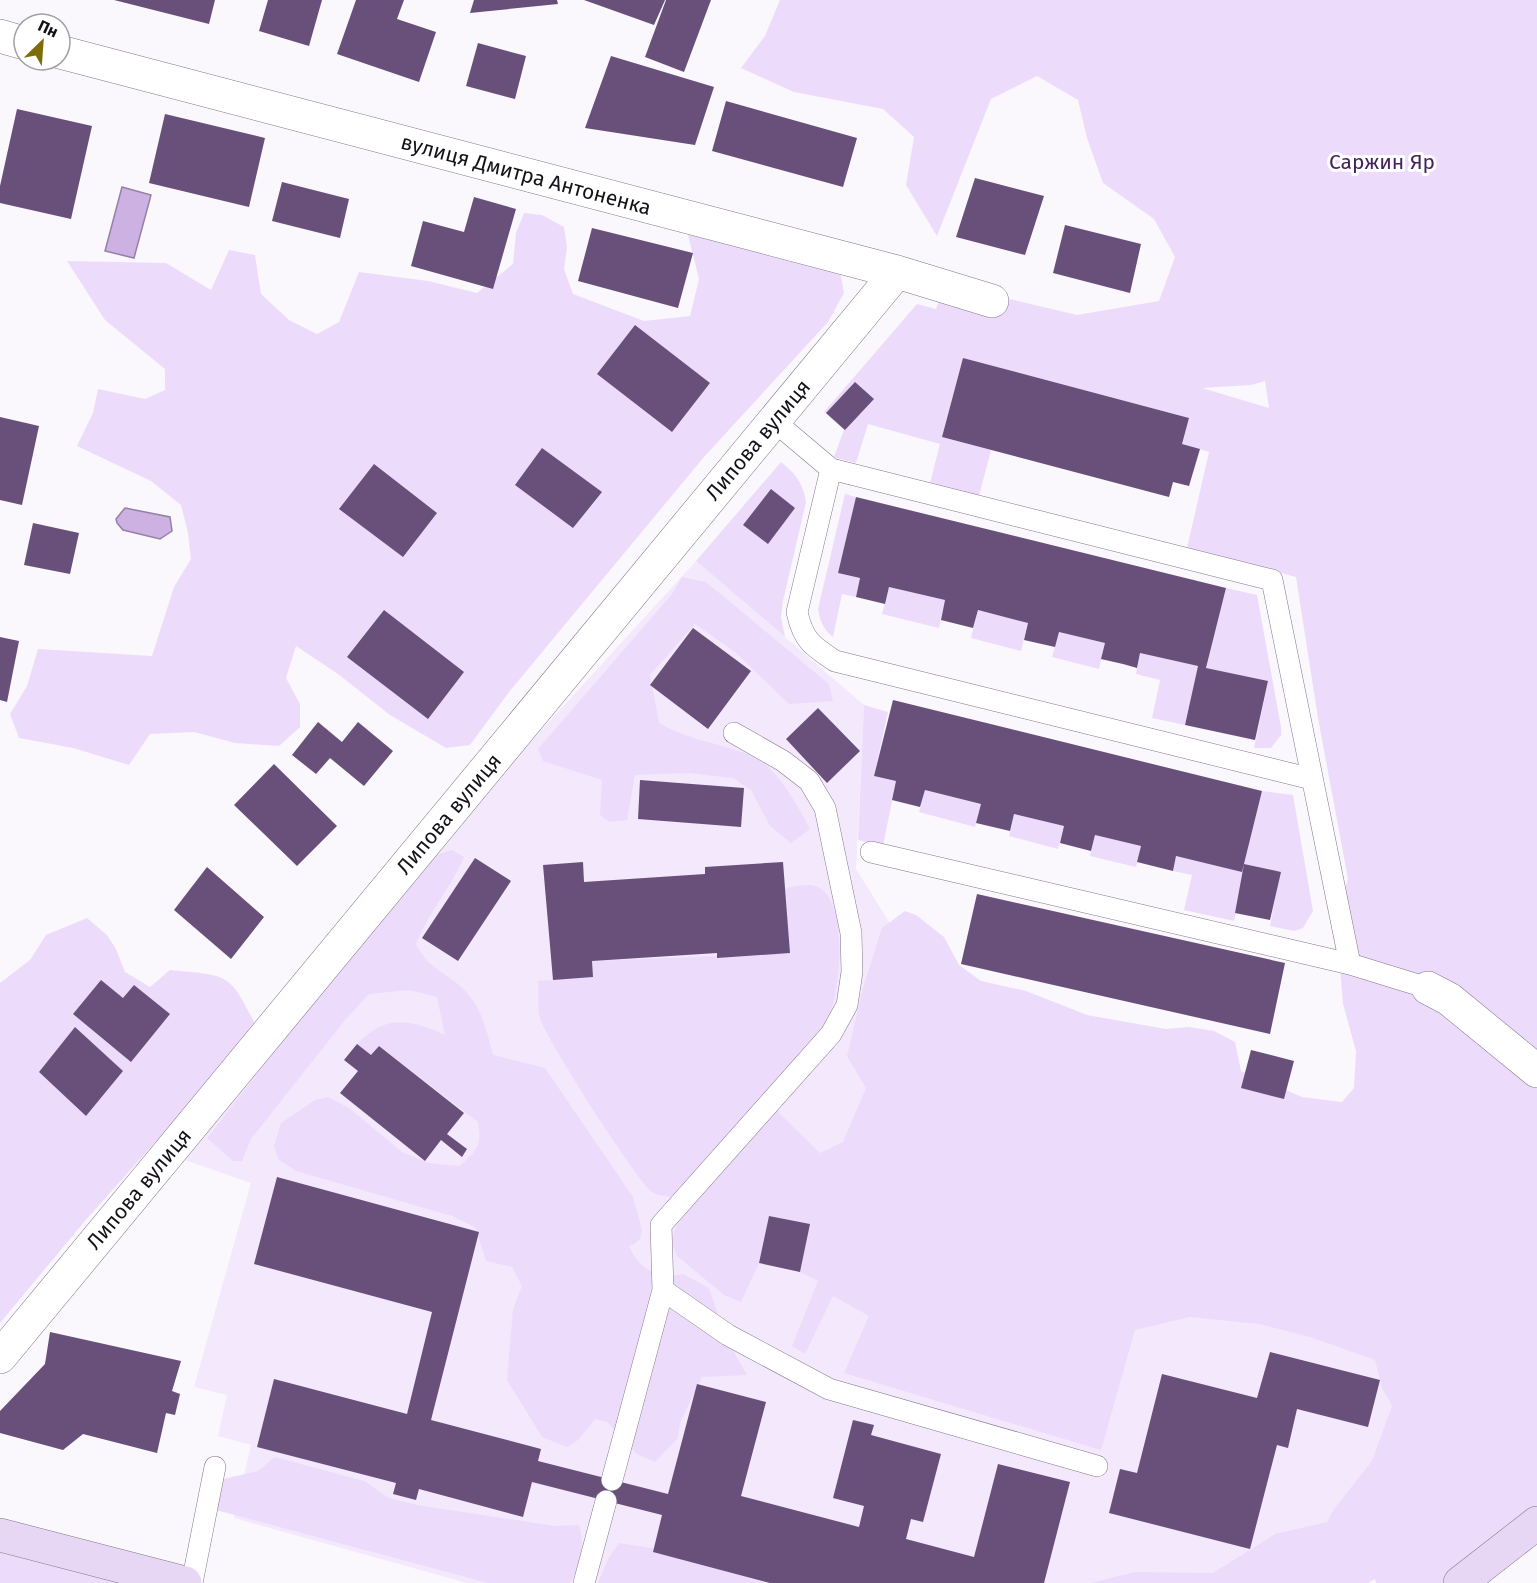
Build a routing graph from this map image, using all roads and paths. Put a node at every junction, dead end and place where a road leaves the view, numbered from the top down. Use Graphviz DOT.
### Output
graph roads {
  1 [pos="72,55"];
  2 [pos="897,272"];
  3 [pos="992,301"];
  4 [pos="774,421"];
  5 [pos="831,469"];
  6 [pos="734,733"];
  7 [pos="1312,779"];
  8 [pos="871,852"];
  9 [pos="1350,964"];
  10 [pos="1428,988"];
  11 [pos="1537,1071"];
  12 [pos="663,1290"];
  13 [pos="0,1357"];
  14 [pos="1097,1466"];
  15 [pos="215,1467"];
  16 [pos="612,1480"];
  17 [pos="606,1501"];
  18 [pos="1537,1523"];
  19 [pos="2,1539"];
  20 [pos="185,1583"];
  21 [pos="192,1583"];
  22 [pos="584,1583"];
  23 [pos="1460,1583"];
  1 -- 2 [label="street, вулиця Дмитра Антоненка"];
  2 -- 3 [label="street, вулиця Дмитра Антоненка"];
  2 -- 4 [label="street, Липова вулиця"];
  4 -- 5 [label="lane"];
  4 -- 13 [label="street, Липова вулиця"];
  5 -- 7 [label="lane"];
  5 -- 7 [label="lane"];
  6 -- 12 [label="lane"];
  7 -- 9 [label="lane"];
  8 -- 9 [label="lane"];
  9 -- 10 [label="lane"];
  10 -- 11 [label="street"];
  12 -- 14 [label="lane"];
  12 -- 16 [label="lane"];
  15 -- 21 [label="lane"];
  17 -- 22 [label="lane"];
  18 -- 23 [label="main road"];
  19 -- 20 [label="main road"];
}
